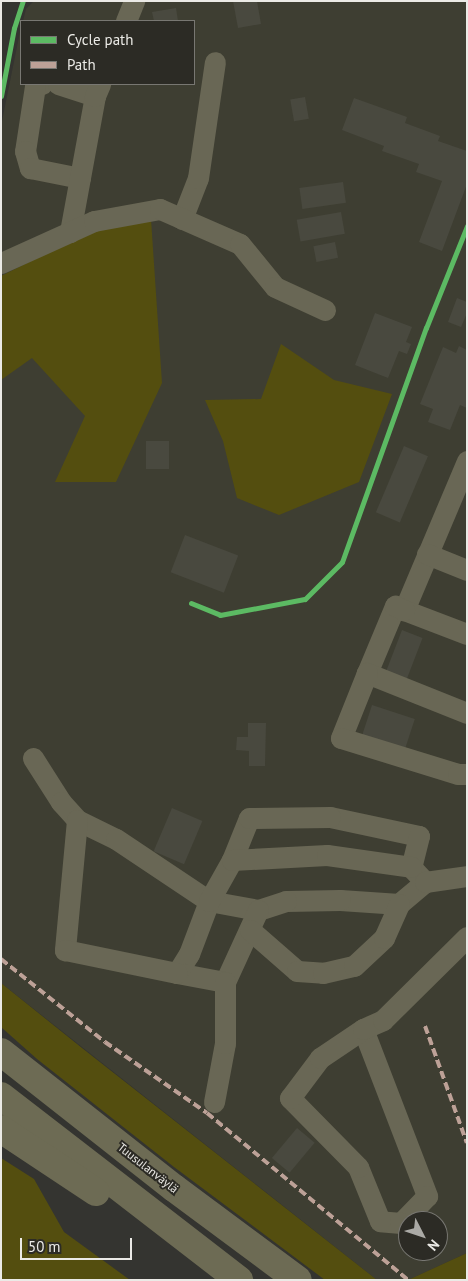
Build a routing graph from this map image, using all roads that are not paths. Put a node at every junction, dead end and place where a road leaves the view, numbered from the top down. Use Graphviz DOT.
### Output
graph roads {
  1 [pos="134,1"];
  2 [pos="126,20"];
  3 [pos="215,62"];
  4 [pos="38,85"];
  5 [pos="65,85"];
  6 [pos="98,90"];
  7 [pos="80,178"];
  8 [pos="182,219"];
  9 [pos="70,232"];
  10 [pos="1,263"];
  11 [pos="325,310"];
  12 [pos="467,461"];
  13 [pos="428,554"];
  14 [pos="467,570"];
  15 [pos="404,610"];
  16 [pos="467,634"];
  17 [pos="367,673"];
  18 [pos="467,713"];
  19 [pos="33,758"];
  20 [pos="467,774"];
  21 [pos="77,820"];
  22 [pos="232,860"];
  23 [pos="418,875"];
  24 [pos="467,876"];
  25 [pos="208,901"];
  26 [pos="398,904"];
  27 [pos="258,910"];
  28 [pos="250,930"];
  29 [pos="467,937"];
  30 [pos="178,973"];
  31 [pos="225,982"];
  32 [pos="363,1029"];
  33 [pos="3,1053"];
  34 [pos="1,1096"];
  35 [pos="214,1102"];
  36 [pos="1,1130"];
  37 [pos="239,1280"];
  38 [pos="298,1280"];
  1 -- 2 [label="lane"];
  3 -- 8 [label="lane"];
  4 -- 7 [label="lane"];
  5 -- 6 [label="lane"];
  6 -- 7 [label="lane"];
  7 -- 9 [label="lane"];
  8 -- 9 [label="lane"];
  8 -- 11 [label="lane"];
  9 -- 10 [label="lane"];
  12 -- 13 [label="lane"];
  13 -- 14 [label="lane"];
  13 -- 15 [label="lane"];
  15 -- 16 [label="lane"];
  15 -- 17 [label="lane"];
  17 -- 18 [label="lane"];
  17 -- 20 [label="lane"];
  19 -- 21 [label="lane"];
  21 -- 25 [label="lane"];
  21 -- 30 [label="lane"];
  22 -- 23 [label="lane"];
  22 -- 23 [label="lane"];
  22 -- 25 [label="lane"];
  23 -- 24 [label="lane"];
  23 -- 26 [label="lane"];
  25 -- 27 [label="lane"];
  25 -- 30 [label="lane"];
  26 -- 27 [label="lane"];
  26 -- 28 [label="lane"];
  27 -- 28 [label="lane"];
  28 -- 31 [label="lane"];
  29 -- 32 [label="lane"];
  30 -- 31 [label="lane"];
  31 -- 35 [label="lane"];
  32 -- 32 [label="lane"];
  33 -- 38 [label="highway, Tuusulanväylä"];
  34 -- 37 [label="highway"];
  36 -- 37 [label="highway"];
}
